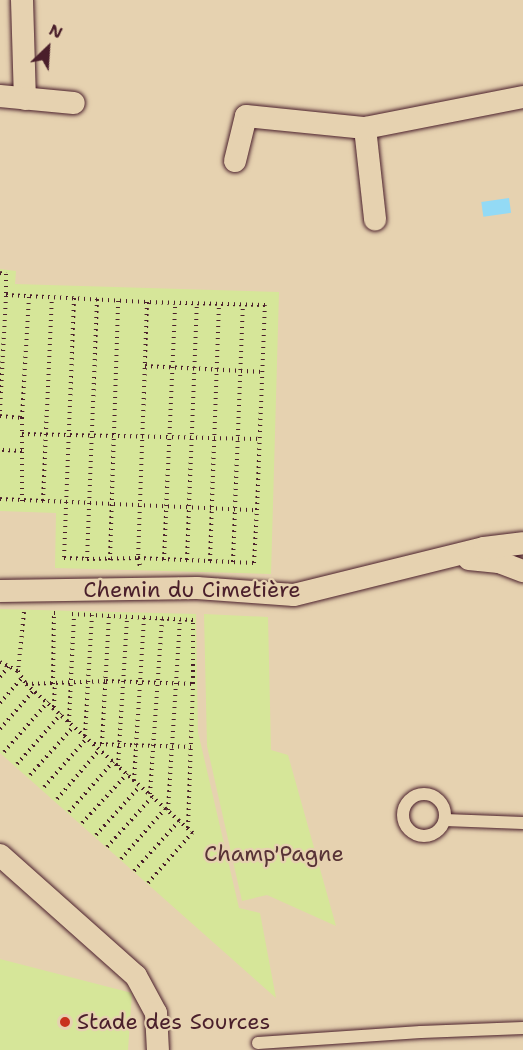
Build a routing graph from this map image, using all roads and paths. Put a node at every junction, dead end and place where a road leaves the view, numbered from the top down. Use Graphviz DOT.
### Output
graph roads {
  1 [pos="22,0"];
  2 [pos="0,96"];
  3 [pos="523,97"];
  4 [pos="25,99"];
  5 [pos="74,103"];
  6 [pos="365,128"];
  7 [pos="235,161"];
  8 [pos="375,219"];
  9 [pos="0,273"];
  10 [pos="6,294"];
  11 [pos="29,296"];
  12 [pos="52,297"];
  13 [pos="74,298"];
  14 [pos="97,299"];
  15 [pos="118,300"];
  16 [pos="147,302"];
  17 [pos="175,303"];
  18 [pos="197,303"];
  19 [pos="219,304"];
  20 [pos="243,305"];
  21 [pos="145,366"];
  22 [pos="171,367"];
  23 [pos="194,369"];
  24 [pos="217,370"];
  25 [pos="240,371"];
  26 [pos="262,372"];
  27 [pos="0,411"];
  28 [pos="0,417"];
  29 [pos="22,418"];
  30 [pos="22,434"];
  31 [pos="46,434"];
  32 [pos="70,435"];
  33 [pos="90,435"];
  34 [pos="114,435"];
  35 [pos="142,436"];
  36 [pos="168,436"];
  37 [pos="191,437"];
  38 [pos="214,438"];
  39 [pos="237,439"];
  40 [pos="260,440"];
  41 [pos="0,450"];
  42 [pos="22,450"];
  43 [pos="0,500"];
  44 [pos="22,501"];
  45 [pos="43,501"];
  46 [pos="66,502"];
  47 [pos="89,503"];
  48 [pos="112,504"];
  49 [pos="140,506"];
  50 [pos="167,507"];
  51 [pos="188,507"];
  52 [pos="212,508"];
  53 [pos="234,509"];
  54 [pos="257,510"];
  55 [pos="523,543"];
  56 [pos="138,558"];
  57 [pos="452,558"];
  58 [pos="87,559"];
  59 [pos="110,560"];
  60 [pos="164,560"];
  61 [pos="187,560"];
  62 [pos="210,561"];
  63 [pos="233,562"];
  64 [pos="523,571"];
  65 [pos="142,589"];
  66 [pos="25,590"];
  67 [pos="0,591"];
  68 [pos="74,614"];
  69 [pos="92,615"];
  70 [pos="109,616"];
  71 [pos="127,616"];
  72 [pos="144,617"];
  73 [pos="162,618"];
  74 [pos="180,619"];
  75 [pos="0,662"];
  76 [pos="9,666"];
  77 [pos="18,671"];
  78 [pos="0,677"];
  79 [pos="22,677"];
  80 [pos="106,681"];
  81 [pos="123,682"];
  82 [pos="141,682"];
  83 [pos="88,683"];
  84 [pos="158,683"];
  85 [pos="27,684"];
  86 [pos="54,684"];
  87 [pos="71,684"];
  88 [pos="175,684"];
  89 [pos="193,684"];
  90 [pos="34,690"];
  91 [pos="48,702"];
  92 [pos="0,703"];
  93 [pos="54,708"];
  94 [pos="61,714"];
  95 [pos="69,722"];
  96 [pos="74,726"];
  97 [pos="0,729"];
  98 [pos="86,737"];
  99 [pos="94,744"];
  100 [pos="102,744"];
  101 [pos="119,745"];
  102 [pos="137,745"];
  103 [pos="155,746"];
  104 [pos="172,747"];
  105 [pos="191,747"];
  106 [pos="99,749"];
  107 [pos="4,752"];
  108 [pos="113,762"];
  109 [pos="17,764"];
  110 [pos="118,766"];
  111 [pos="127,774"];
  112 [pos="30,775"];
  113 [pos="134,781"];
  114 [pos="140,786"];
  115 [pos="44,787"];
  116 [pos="151,796"];
  117 [pos="57,799"];
  118 [pos="167,810"];
  119 [pos="69,812"];
  120 [pos="445,820"];
  121 [pos="179,821"];
  122 [pos="82,823"];
  123 [pos="523,823"];
  124 [pos="188,829"];
  125 [pos="96,835"];
  126 [pos="107,847"];
  127 [pos="0,855"];
  128 [pos="121,859"];
  129 [pos="134,871"];
  130 [pos="148,883"];
  131 [pos="523,1028"];
  132 [pos="258,1043"];
  133 [pos="158,1050"];
  1 -- 4 [label="street"];
  2 -- 4 [label="street"];
  3 -- 6 [label="street"];
  4 -- 5 [label="street"];
  6 -- 7 [label="street"];
  6 -- 8 [label="street"];
  9 -- 10 [label="path"];
  10 -- 11 [label="path"];
  10 -- 27 [label="path"];
  11 -- 12 [label="path"];
  11 -- 29 [label="path"];
  12 -- 13 [label="path"];
  12 -- 31 [label="path"];
  13 -- 14 [label="path"];
  13 -- 32 [label="path"];
  14 -- 15 [label="path"];
  14 -- 33 [label="path"];
  15 -- 16 [label="path"];
  15 -- 34 [label="path"];
  16 -- 17 [label="path"];
  16 -- 21 [label="path"];
  17 -- 18 [label="path"];
  17 -- 22 [label="path"];
  18 -- 19 [label="path"];
  18 -- 23 [label="path"];
  19 -- 20 [label="path"];
  19 -- 24 [label="path"];
  20 -- 25 [label="path"];
  20 -- 26 [label="path"];
  21 -- 22 [label="path"];
  21 -- 35 [label="path"];
  22 -- 23 [label="path"];
  22 -- 36 [label="path"];
  23 -- 24 [label="path"];
  23 -- 37 [label="path"];
  24 -- 25 [label="path"];
  24 -- 38 [label="path"];
  25 -- 26 [label="path"];
  25 -- 39 [label="path"];
  26 -- 40 [label="path"];
  28 -- 29 [label="path"];
  29 -- 30 [label="path"];
  30 -- 31 [label="path"];
  30 -- 42 [label="path"];
  31 -- 32 [label="path"];
  31 -- 45 [label="path"];
  32 -- 33 [label="path"];
  32 -- 46 [label="path"];
  33 -- 34 [label="path"];
  33 -- 47 [label="path"];
  34 -- 35 [label="path"];
  34 -- 48 [label="path"];
  35 -- 36 [label="path"];
  35 -- 49 [label="path"];
  36 -- 37 [label="path"];
  36 -- 50 [label="path"];
  37 -- 38 [label="path"];
  37 -- 51 [label="path"];
  38 -- 39 [label="path"];
  38 -- 52 [label="path"];
  39 -- 40 [label="path"];
  39 -- 53 [label="path"];
  40 -- 54 [label="path"];
  41 -- 42 [label="path"];
  42 -- 44 [label="path"];
  43 -- 44 [label="path"];
  44 -- 45 [label="path"];
  45 -- 46 [label="path"];
  46 -- 47 [label="path"];
  46 -- 58 [label="path"];
  47 -- 48 [label="path"];
  47 -- 58 [label="path"];
  48 -- 49 [label="path"];
  48 -- 59 [label="path"];
  49 -- 50 [label="path"];
  49 -- 56 [label="path"];
  50 -- 51 [label="path"];
  50 -- 60 [label="path"];
  51 -- 52 [label="path"];
  51 -- 61 [label="path"];
  52 -- 53 [label="path"];
  52 -- 62 [label="path"];
  53 -- 54 [label="path"];
  53 -- 63 [label="path"];
  54 -- 63 [label="path"];
  55 -- 57 [label="street, Chemin du Cimetière"];
  56 -- 59 [label="path"];
  56 -- 60 [label="path"];
  56 -- 65 [label="path"];
  57 -- 64 [label="street, Chemin du Cimetière"];
  57 -- 65 [label="street, Chemin du Cimetière"];
  58 -- 59 [label="path"];
  60 -- 61 [label="path"];
  61 -- 62 [label="path"];
  62 -- 63 [label="path"];
  65 -- 66 [label="street, Chemin du Cimetière"];
  66 -- 67 [label="street, Chemin du Cimetière"];
  66 -- 77 [label="path"];
  68 -- 69 [label="path"];
  68 -- 86 [label="path"];
  68 -- 87 [label="path"];
  69 -- 70 [label="path"];
  69 -- 83 [label="path"];
  70 -- 71 [label="path"];
  70 -- 80 [label="path"];
  71 -- 72 [label="path"];
  71 -- 81 [label="path"];
  72 -- 73 [label="path"];
  72 -- 82 [label="path"];
  73 -- 74 [label="path"];
  73 -- 84 [label="path"];
  74 -- 88 [label="path"];
  74 -- 89 [label="path"];
  75 -- 76 [label="path"];
  76 -- 77 [label="path"];
  76 -- 78 [label="path"];
  77 -- 79 [label="path"];
  79 -- 85 [label="path"];
  79 -- 92 [label="path"];
  80 -- 81 [label="path"];
  80 -- 83 [label="path"];
  80 -- 100 [label="path"];
  81 -- 82 [label="path"];
  81 -- 101 [label="path"];
  82 -- 84 [label="path"];
  82 -- 102 [label="path"];
  83 -- 87 [label="path"];
  83 -- 98 [label="path"];
  84 -- 88 [label="path"];
  84 -- 103 [label="path"];
  85 -- 86 [label="path"];
  85 -- 90 [label="path"];
  86 -- 87 [label="path"];
  86 -- 93 [label="path"];
  87 -- 95 [label="path"];
  88 -- 89 [label="path"];
  88 -- 104 [label="path"];
  89 -- 105 [label="path"];
  90 -- 91 [label="path"];
  90 -- 97 [label="path"];
  91 -- 93 [label="path"];
  91 -- 107 [label="path"];
  93 -- 94 [label="path"];
  94 -- 95 [label="path"];
  94 -- 109 [label="path"];
  95 -- 96 [label="path"];
  96 -- 98 [label="path"];
  96 -- 112 [label="path"];
  98 -- 99 [label="path"];
  98 -- 115 [label="path"];
  99 -- 100 [label="path"];
  99 -- 106 [label="path"];
  100 -- 101 [label="path"];
  101 -- 102 [label="path"];
  101 -- 110 [label="path"];
  102 -- 103 [label="path"];
  102 -- 113 [label="path"];
  103 -- 104 [label="path"];
  103 -- 116 [label="path"];
  104 -- 105 [label="path"];
  104 -- 118 [label="path"];
  105 -- 124 [label="path"];
  106 -- 108 [label="path"];
  106 -- 117 [label="path"];
  108 -- 110 [label="path"];
  108 -- 119 [label="path"];
  110 -- 111 [label="path"];
  111 -- 113 [label="path"];
  111 -- 122 [label="path"];
  113 -- 114 [label="path"];
  114 -- 116 [label="path"];
  114 -- 125 [label="path"];
  116 -- 118 [label="path"];
  116 -- 126 [label="path"];
  118 -- 121 [label="path"];
  118 -- 128 [label="path"];
  120 -- 123 [label="lane"];
  121 -- 124 [label="path"];
  121 -- 129 [label="path"];
  124 -- 130 [label="path"];
  127 -- 133 [label="street"];
  131 -- 132 [label="lane"];
}
